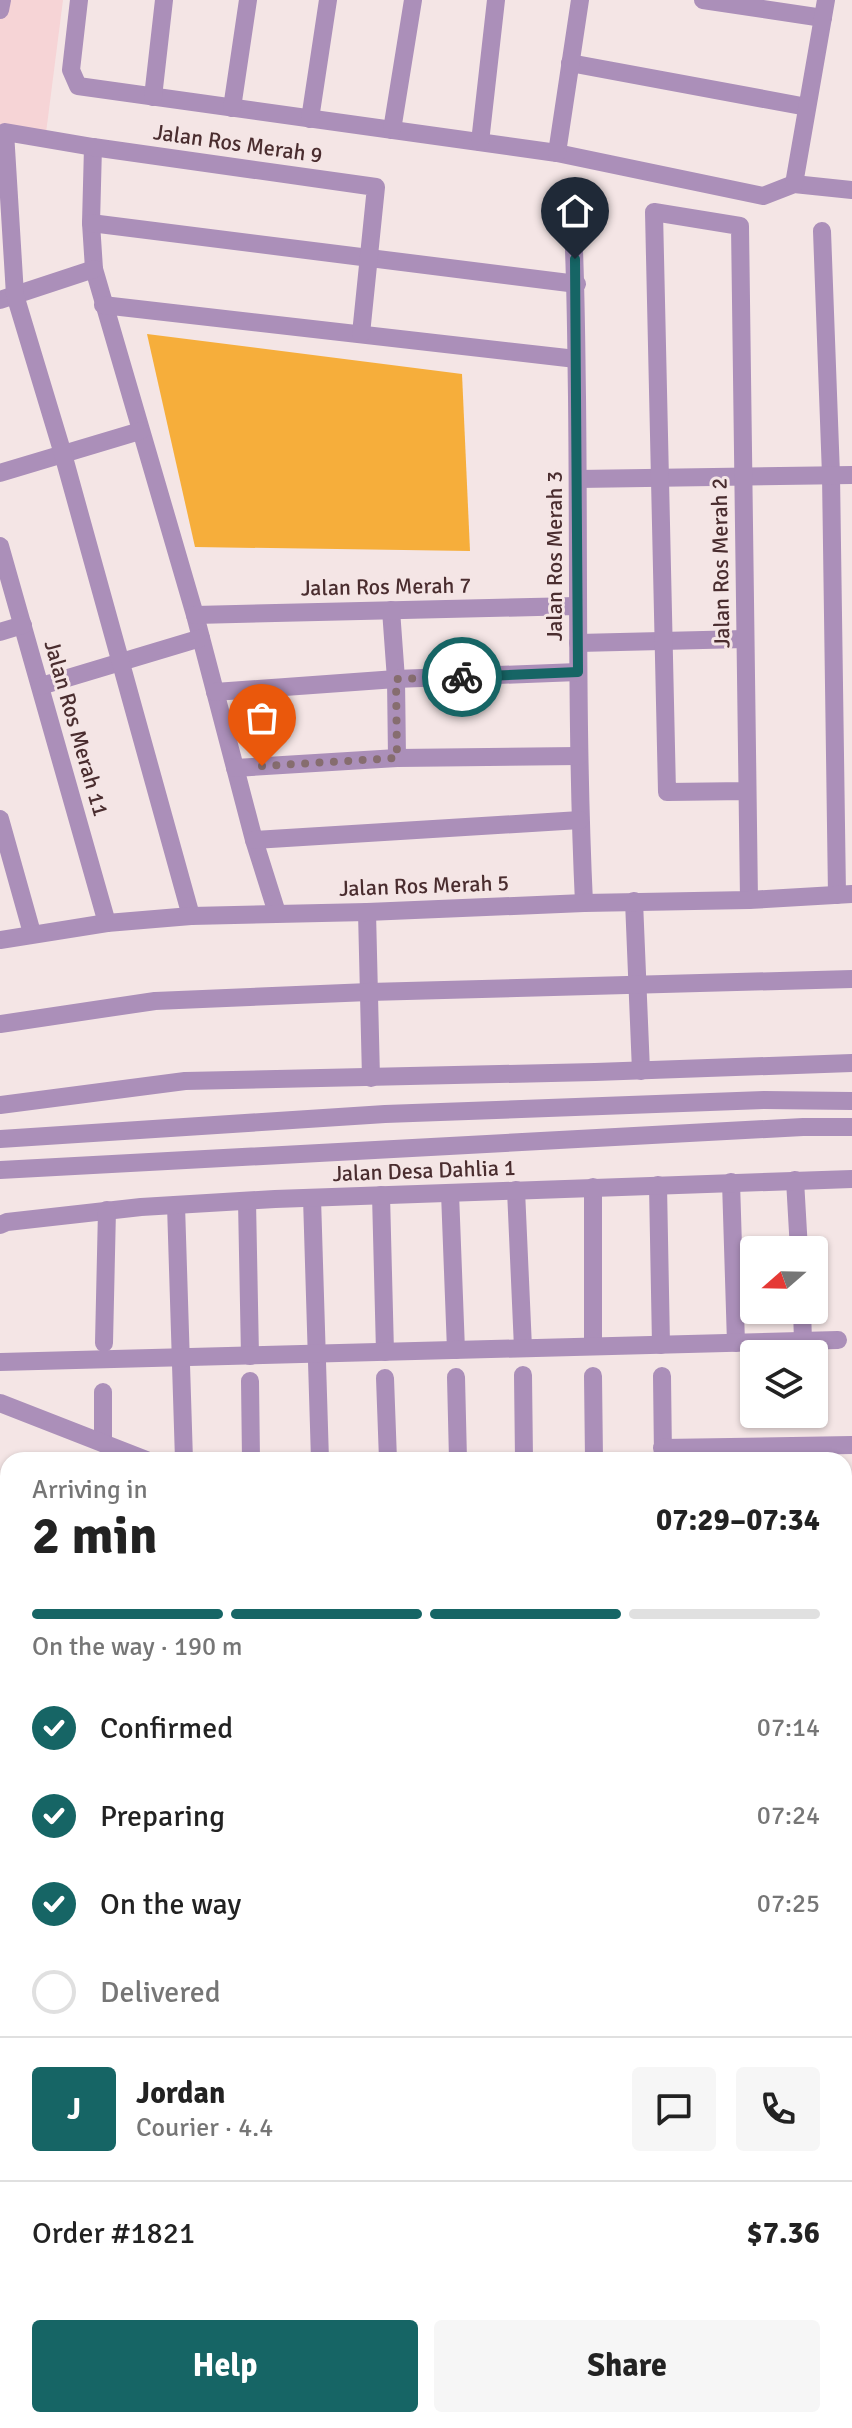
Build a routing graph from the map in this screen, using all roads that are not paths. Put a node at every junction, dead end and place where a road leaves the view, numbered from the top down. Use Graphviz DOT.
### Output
graph roads {
  1 [pos="2,0"];
  2 [pos="79,0"];
  3 [pos="164,0"];
  4 [pos="248,0"];
  5 [pos="328,0"];
  6 [pos="413,0"];
  7 [pos="496,0"];
  8 [pos="580,0"];
  9 [pos="703,0"];
  10 [pos="824,9"];
  11 [pos="0,10"];
  12 [pos="570,63"];
  13 [pos="153,97"];
  14 [pos="807,107"];
  15 [pos="232,108"];
  16 [pos="310,119"];
  17 [pos="392,130"];
  18 [pos="480,142"];
  19 [pos="93,147"];
  20 [pos="557,153"];
  21 [pos="794,184"];
  22 [pos="852,190"];
  23 [pos="572,209"];
  24 [pos="91,223"];
  25 [pos="822,231"];
  26 [pos="370,258"];
  27 [pos="94,269"];
  28 [pos="577,284"];
  29 [pos="7,297"];
  30 [pos="103,305"];
  31 [pos="361,334"];
  32 [pos="576,359"];
  33 [pos="140,431"];
  34 [pos="63,454"];
  35 [pos="0,473"];
  36 [pos="831,475"];
  37 [pos="852,475"];
  38 [pos="743,476"];
  39 [pos="660,477"];
  40 [pos="578,479"];
  41 [pos="0,546"];
  42 [pos="577,606"];
  43 [pos="391,610"];
  44 [pos="195,615"];
  45 [pos="23,625"];
  46 [pos="0,632"];
  47 [pos="201,638"];
  48 [pos="745,639"];
  49 [pos="664,641"];
  50 [pos="578,643"];
  51 [pos="121,662"];
  52 [pos="578,672"];
  53 [pos="396,679"];
  54 [pos="41,686"];
  55 [pos="215,692"];
  56 [pos="579,756"];
  57 [pos="397,758"];
  58 [pos="235,768"];
  59 [pos="747,791"];
  60 [pos="0,819"];
  61 [pos="580,820"];
  62 [pos="254,840"];
  63 [pos="844,894"];
  64 [pos="749,900"];
  65 [pos="634,901"];
  66 [pos="584,903"];
  67 [pos="367,912"];
  68 [pos="277,913"];
  69 [pos="191,916"];
  70 [pos="107,923"];
  71 [pos="32,933"];
  72 [pos="0,940"];
  73 [pos="852,979"];
  74 [pos="638,983"];
  75 [pos="369,992"];
  76 [pos="0,1024"];
  77 [pos="852,1063"];
  78 [pos="641,1071"];
  79 [pos="371,1078"];
  80 [pos="852,1101"];
  81 [pos="0,1105"];
  82 [pos="852,1127"];
  83 [pos="0,1139"];
  84 [pos="0,1170"];
  85 [pos="852,1179"];
  86 [pos="795,1180"];
  87 [pos="731,1182"];
  88 [pos="658,1185"];
  89 [pos="593,1187"];
  90 [pos="516,1190"];
  91 [pos="450,1193"];
  92 [pos="381,1195"];
  93 [pos="312,1198"];
  94 [pos="247,1201"];
  95 [pos="176,1205"];
  96 [pos="107,1210"];
  97 [pos="0,1225"];
  98 [pos="798,1236"];
  99 [pos="828,1340"];
  100 [pos="838,1340"];
  101 [pos="104,1343"];
  102 [pos="736,1343"];
  103 [pos="740,1343"];
  104 [pos="661,1345"];
  105 [pos="593,1346"];
  106 [pos="523,1348"];
  107 [pos="456,1350"];
  108 [pos="385,1352"];
  109 [pos="318,1354"];
  110 [pos="250,1356"];
  111 [pos="181,1357"];
  112 [pos="0,1362"];
  113 [pos="523,1375"];
  114 [pos="593,1376"];
  115 [pos="662,1376"];
  116 [pos="456,1377"];
  117 [pos="385,1378"];
  118 [pos="250,1381"];
  119 [pos="103,1392"];
  120 [pos="0,1403"];
  121 [pos="103,1443"];
  122 [pos="852,1445"];
  123 [pos="126,1452"];
  124 [pos="184,1452"];
  125 [pos="251,1452"];
  126 [pos="320,1452"];
  127 [pos="388,1452"];
  128 [pos="458,1452"];
  129 [pos="524,1452"];
  130 [pos="594,1452"];
  131 [pos="662,1452"];
  132 [pos="810,1452"];
  1 -- 11 [label="street"];
  2 -- 13 [label="street"];
  3 -- 13 [label="street"];
  4 -- 15 [label="street"];
  5 -- 16 [label="street"];
  6 -- 17 [label="street"];
  7 -- 18 [label="street"];
  8 -- 12 [label="street"];
  9 -- 10 [label="street"];
  10 -- 14 [label="street"];
  12 -- 14 [label="street"];
  12 -- 20 [label="street"];
  13 -- 15 [label="street"];
  14 -- 21 [label="street"];
  15 -- 16 [label="street"];
  16 -- 17 [label="street"];
  17 -- 18 [label="street"];
  18 -- 20 [label="street"];
  19 -- 24 [label="street"];
  19 -- 26 [label="street, Jalan Ros Merah 9"];
  19 -- 29 [label="street, Jalan Ros Merah 9"];
  20 -- 21 [label="street"];
  21 -- 22 [label="street"];
  23 -- 28 [label="street, Jalan Ros Merah 3"];
  24 -- 26 [label="street"];
  24 -- 27 [label="street"];
  25 -- 36 [label="street"];
  26 -- 28 [label="street"];
  26 -- 31 [label="street"];
  27 -- 29 [label="street"];
  27 -- 30 [label="street"];
  28 -- 32 [label="street, Jalan Ros Merah 3"];
  29 -- 34 [label="street"];
  30 -- 31 [label="street"];
  30 -- 33 [label="street"];
  31 -- 32 [label="street"];
  32 -- 40 [label="street, Jalan Ros Merah 3"];
  33 -- 34 [label="street"];
  33 -- 44 [label="street"];
  34 -- 35 [label="street"];
  34 -- 51 [label="street"];
  36 -- 37 [label="street"];
  36 -- 38 [label="street"];
  36 -- 63 [label="street"];
  38 -- 39 [label="street"];
  38 -- 39 [label="street, Jalan Ros Merah 2"];
  38 -- 48 [label="street, Jalan Ros Merah 2"];
  39 -- 40 [label="street"];
  39 -- 49 [label="street"];
  40 -- 42 [label="street, Jalan Ros Merah 3"];
  41 -- 45 [label="street, Jalan Ros Merah 11"];
  42 -- 43 [label="street, Jalan Ros Merah 7"];
  42 -- 50 [label="street, Jalan Ros Merah 3"];
  43 -- 44 [label="street, Jalan Ros Merah 7"];
  43 -- 53 [label="street"];
  44 -- 47 [label="street"];
  45 -- 46 [label="street"];
  45 -- 54 [label="street, Jalan Ros Merah 11"];
  47 -- 51 [label="street"];
  47 -- 55 [label="street"];
  48 -- 49 [label="street"];
  48 -- 59 [label="street, Jalan Ros Merah 2"];
  49 -- 50 [label="street"];
  49 -- 59 [label="street"];
  50 -- 52 [label="street, Jalan Ros Merah 3"];
  51 -- 54 [label="street"];
  51 -- 69 [label="street"];
  52 -- 53 [label="street"];
  52 -- 56 [label="street, Jalan Ros Merah 3"];
  53 -- 55 [label="street"];
  53 -- 57 [label="street"];
  54 -- 70 [label="street, Jalan Ros Merah 11"];
  55 -- 58 [label="street"];
  56 -- 57 [label="street"];
  56 -- 61 [label="street, Jalan Ros Merah 3"];
  57 -- 58 [label="street"];
  58 -- 62 [label="street"];
  59 -- 64 [label="street, Jalan Ros Merah 2"];
  60 -- 71 [label="street"];
  61 -- 62 [label="street"];
  61 -- 66 [label="street, Jalan Ros Merah 3"];
  62 -- 68 [label="street"];
  63 -- 64 [label="street, Jalan Ros Merah 5"];
  64 -- 65 [label="street, Jalan Ros Merah 5"];
  65 -- 66 [label="street, Jalan Ros Merah 5"];
  65 -- 74 [label="street"];
  66 -- 67 [label="street, Jalan Ros Merah 5"];
  67 -- 68 [label="street, Jalan Ros Merah 5"];
  67 -- 75 [label="street"];
  68 -- 69 [label="street, Jalan Ros Merah 5"];
  69 -- 70 [label="street, Jalan Ros Merah 5"];
  70 -- 71 [label="street, Jalan Ros Merah 5"];
  71 -- 72 [label="street, Jalan Ros Merah 5"];
  73 -- 74 [label="street"];
  74 -- 75 [label="street"];
  74 -- 78 [label="street"];
  75 -- 76 [label="street"];
  75 -- 79 [label="street"];
  77 -- 78 [label="street"];
  78 -- 79 [label="street"];
  79 -- 81 [label="street"];
  80 -- 83 [label="street"];
  82 -- 84 [label="street"];
  85 -- 86 [label="street, Jalan Desa Dahlia 1"];
  86 -- 87 [label="street, Jalan Desa Dahlia 1"];
  86 -- 98 [label="street"];
  87 -- 88 [label="street, Jalan Desa Dahlia 1"];
  87 -- 102 [label="street"];
  88 -- 89 [label="street, Jalan Desa Dahlia 1"];
  88 -- 104 [label="street"];
  89 -- 90 [label="street, Jalan Desa Dahlia 1"];
  89 -- 105 [label="street"];
  90 -- 91 [label="street, Jalan Desa Dahlia 1"];
  90 -- 106 [label="street"];
  91 -- 92 [label="street, Jalan Desa Dahlia 1"];
  91 -- 107 [label="street"];
  92 -- 93 [label="street, Jalan Desa Dahlia 1"];
  92 -- 108 [label="street"];
  93 -- 94 [label="street, Jalan Desa Dahlia 1"];
  93 -- 109 [label="street"];
  94 -- 95 [label="street, Jalan Desa Dahlia 1"];
  94 -- 110 [label="street"];
  95 -- 96 [label="street, Jalan Desa Dahlia 1"];
  95 -- 111 [label="street"];
  96 -- 97 [label="street, Jalan Desa Dahlia 1"];
  96 -- 101 [label="street"];
  99 -- 100 [label="street"];
  102 -- 103 [label="street"];
  102 -- 104 [label="street"];
  104 -- 105 [label="street"];
  105 -- 106 [label="street"];
  106 -- 107 [label="street"];
  107 -- 108 [label="street"];
  108 -- 109 [label="street"];
  109 -- 110 [label="street"];
  109 -- 126 [label="street"];
  110 -- 111 [label="street"];
  111 -- 112 [label="street"];
  111 -- 124 [label="street"];
  113 -- 129 [label="street"];
  114 -- 130 [label="street"];
  115 -- 131 [label="street"];
  116 -- 128 [label="street"];
  117 -- 127 [label="street"];
  118 -- 125 [label="street"];
  119 -- 121 [label="street"];
  120 -- 121 [label="street"];
  121 -- 123 [label="street"];
  122 -- 132 [label="street"];
}
